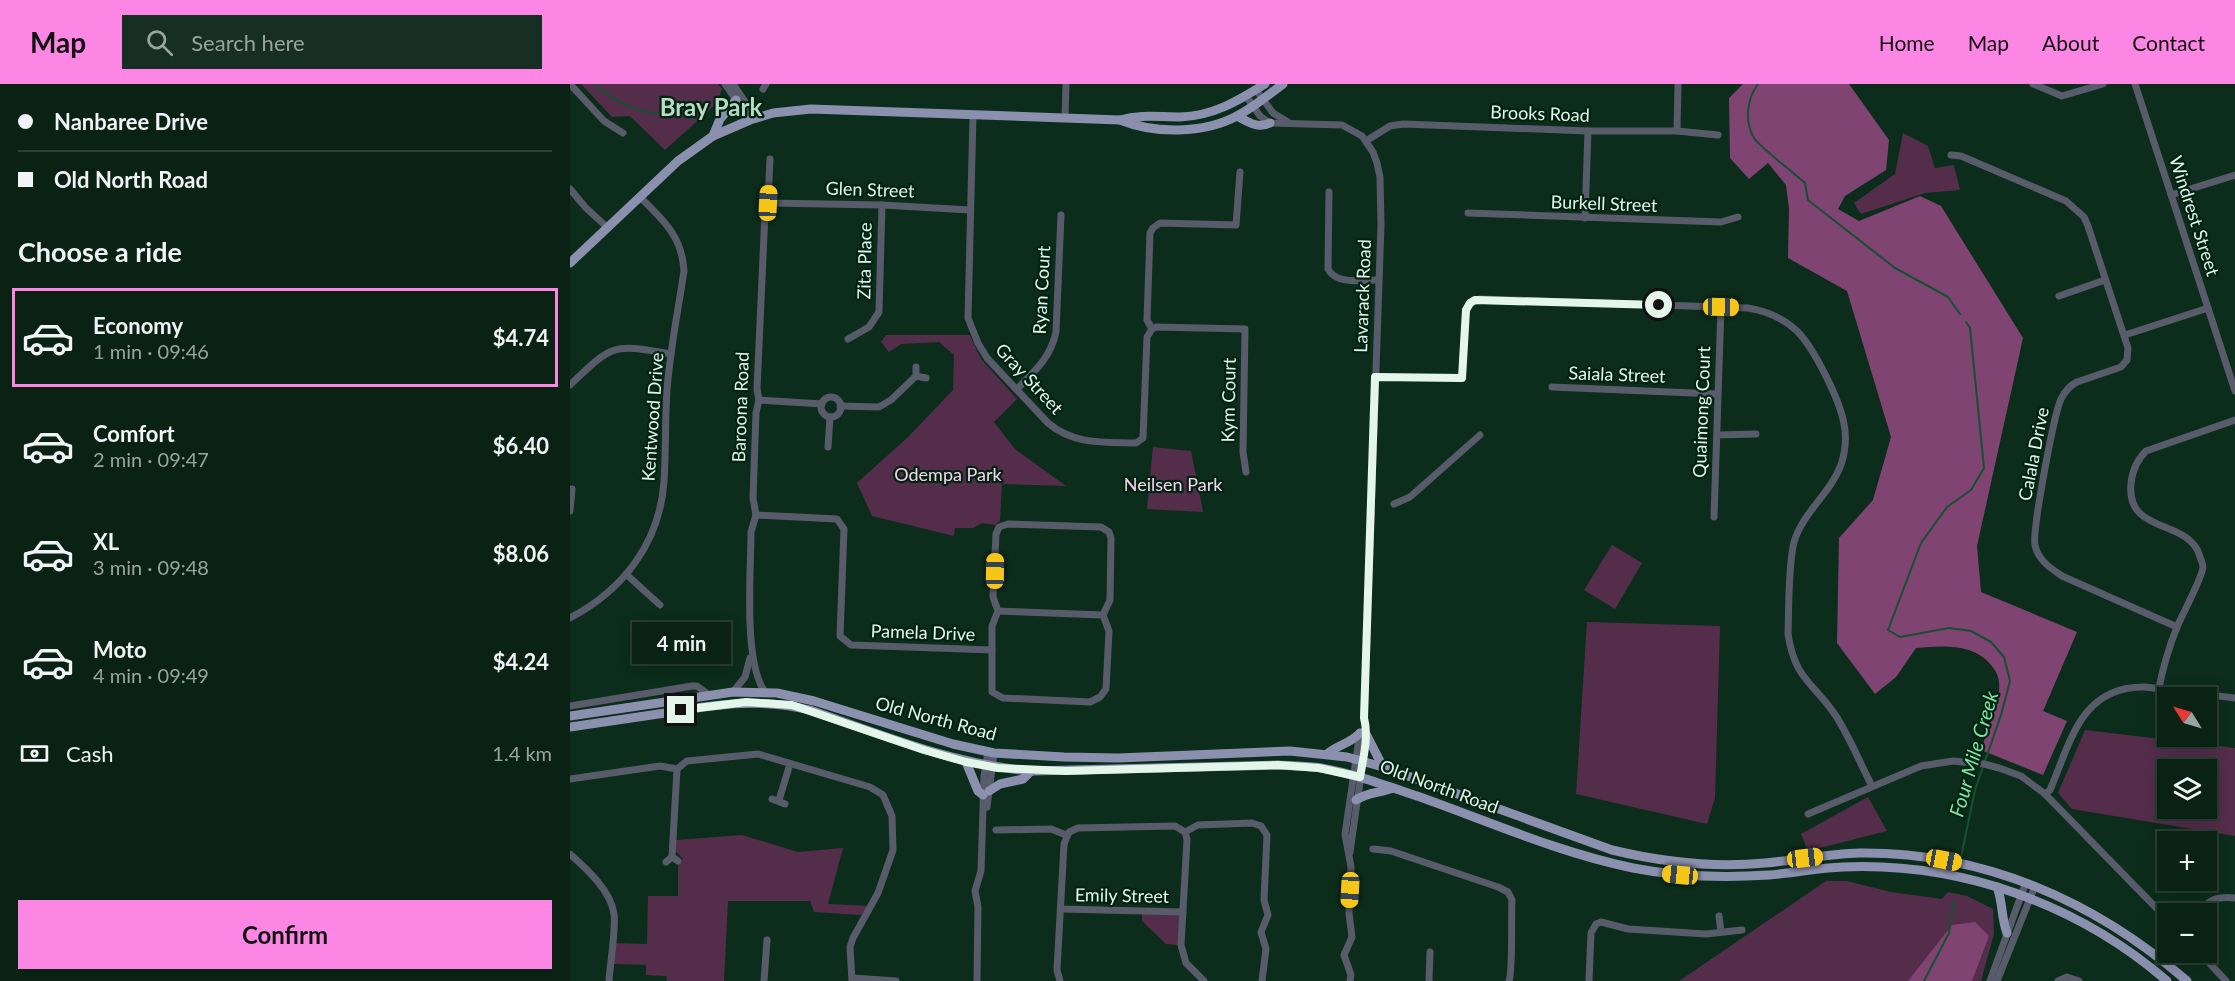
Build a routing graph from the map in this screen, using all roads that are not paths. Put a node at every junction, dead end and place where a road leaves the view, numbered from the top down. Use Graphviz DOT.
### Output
graph roads {
  1 [pos="570,84"];
  2 [pos="725,84"];
  3 [pos="733,84"];
  4 [pos="1066,84"];
  5 [pos="1265,84"];
  6 [pos="1283,84"];
  7 [pos="1678,84"];
  8 [pos="2033,84"];
  9 [pos="2103,84"];
  10 [pos="2135,84"];
  11 [pos="1256,90"];
  12 [pos="1246,96"];
  13 [pos="736,100"];
  14 [pos="1262,100"];
  15 [pos="1252,106"];
  16 [pos="973,115"];
  17 [pos="1237,116"];
  18 [pos="1065,117"];
  19 [pos="753,119"];
  20 [pos="1120,120"];
  21 [pos="1288,122"];
  22 [pos="1270,123"];
  23 [pos="1588,131"];
  24 [pos="1677,131"];
  25 [pos="623,133"];
  26 [pos="1718,135"];
  27 [pos="713,136"];
  28 [pos="1366,141"];
  29 [pos="1951,155"];
  30 [pos="770,159"];
  31 [pos="1240,172"];
  32 [pos="2235,175"];
  33 [pos="570,189"];
  34 [pos="1329,192"];
  35 [pos="2171,195"];
  36 [pos="640,197"];
  37 [pos="768,203"];
  38 [pos="882,205"];
  39 [pos="970,210"];
  40 [pos="1468,213"];
  41 [pos="1060,215"];
  42 [pos="1738,217"];
  43 [pos="1585,218"];
  44 [pos="608,228"];
  45 [pos="570,263"];
  46 [pos="1378,280"];
  47 [pos="2105,280"];
  48 [pos="2059,296"];
  49 [pos="1721,307"];
  50 [pos="2208,308"];
  51 [pos="1152,329"];
  52 [pos="2125,335"];
  53 [pos="848,339"];
  54 [pos="671,354"];
  55 [pos="916,367"];
  56 [pos="916,376"];
  57 [pos="1375,377"];
  58 [pos="926,378"];
  59 [pos="570,385"];
  60 [pos="1552,387"];
  61 [pos="1017,389"];
  62 [pos="2235,391"];
  63 [pos="1717,394"];
  64 [pos="759,400"];
  65 [pos="822,404"];
  66 [pos="840,406"];
  67 [pos="830,417"];
  68 [pos="2235,420"];
  69 [pos="1755,434"];
  70 [pos="1480,435"];
  71 [pos="1717,435"];
  72 [pos="828,447"];
  73 [pos="1246,472"];
  74 [pos="572,489"];
  75 [pos="1394,504"];
  76 [pos="570,512"];
  77 [pos="756,515"];
  78 [pos="1714,517"];
  79 [pos="627,575"];
  80 [pos="660,605"];
  81 [pos="999,611"];
  82 [pos="1103,615"];
  83 [pos="570,618"];
  84 [pos="2177,627"];
  85 [pos="992,650"];
  86 [pos="751,656"];
  87 [pos="2159,687"];
  88 [pos="2157,688"];
  89 [pos="733,692"];
  90 [pos="765,692"];
  91 [pos="709,695"];
  92 [pos="2217,696"];
  93 [pos="2235,698"];
  94 [pos="570,706"];
  95 [pos="570,716"];
  96 [pos="570,727"];
  97 [pos="1362,732"];
  98 [pos="991,753"];
  99 [pos="1327,754"];
  100 [pos="1359,760"];
  101 [pos="966,762"];
  102 [pos="790,764"];
  103 [pos="988,767"];
  104 [pos="1383,767"];
  105 [pos="676,769"];
  106 [pos="1031,771"];
  107 [pos="1357,776"];
  108 [pos="570,779"];
  109 [pos="1872,786"];
  110 [pos="1394,788"];
  111 [pos="986,793"];
  112 [pos="2045,794"];
  113 [pos="1356,800"];
  114 [pos="779,801"];
  115 [pos="1808,814"];
  116 [pos="996,830"];
  117 [pos="1185,832"];
  118 [pos="1066,835"];
  119 [pos="1373,849"];
  120 [pos="1350,852"];
  121 [pos="570,854"];
  122 [pos="672,860"];
  123 [pos="2030,884"];
  124 [pos="1997,887"];
  125 [pos="2025,896"];
  126 [pos="2235,898"];
  127 [pos="2207,903"];
  128 [pos="1061,909"];
  129 [pos="2157,909"];
  130 [pos="1183,912"];
  131 [pos="1719,916"];
  132 [pos="1742,930"];
  133 [pos="1720,932"];
  134 [pos="2007,933"];
  135 [pos="767,940"];
  136 [pos="1430,952"];
  137 [pos="2209,963"];
  138 [pos="852,979"];
  139 [pos="609,981"];
  140 [pos="764,981"];
  141 [pos="896,981"];
  142 [pos="976,981"];
  143 [pos="1060,981"];
  144 [pos="1204,981"];
  145 [pos="1262,981"];
  146 [pos="1350,981"];
  147 [pos="1429,981"];
  148 [pos="1509,981"];
  149 [pos="1589,981"];
  150 [pos="1990,981"];
  151 [pos="1997,981"];
  152 [pos="2058,981"];
  153 [pos="2079,981"];
  154 [pos="2168,981"];
  155 [pos="2187,981"];
  156 [pos="2226,981"];
  1 -- 25 [label="street"];
  2 -- 13 [label="street"];
  3 -- 19 [label="street"];
  4 -- 18 [label="street"];
  5 -- 11 [label="main road"];
  6 -- 14 [label="main road"];
  7 -- 24 [label="street"];
  8 -- 9 [label="street"];
  10 -- 35 [label="street, Windrest Street"];
  11 -- 12 [label="main road"];
  11 -- 14 [label="street"];
  12 -- 15 [label="street"];
  12 -- 20 [label="main road"];
  13 -- 19 [label="street"];
  13 -- 27 [label="main road"];
  14 -- 15 [label="main road"];
  14 -- 21 [label="street"];
  15 -- 17 [label="main road"];
  15 -- 22 [label="street"];
  16 -- 18 [label="main road"];
  16 -- 19 [label="main road"];
  16 -- 39 [label="street, Gray Street"];
  17 -- 20 [label="main road"];
  17 -- 22 [label="main road"];
  18 -- 20 [label="main road"];
  19 -- 27 [label="main road"];
  21 -- 22 [label="street"];
  21 -- 28 [label="street"];
  23 -- 24 [label="street, Brooks Road"];
  23 -- 28 [label="street, Brooks Road"];
  23 -- 43 [label="street"];
  24 -- 26 [label="street, Brooks Road"];
  27 -- 36 [label="main road"];
  28 -- 46 [label="street, Lavarack Road"];
  29 -- 47 [label="street, Calala Drive"];
  30 -- 37 [label="street, Baroona Road"];
  31 -- 51 [label="street"];
  32 -- 35 [label="street"];
  33 -- 44 [label="street"];
  34 -- 46 [label="street"];
  35 -- 50 [label="street, Windrest Street"];
  36 -- 44 [label="main road"];
  36 -- 54 [label="street, Kentwood Drive"];
  37 -- 38 [label="street, Glen Street"];
  37 -- 64 [label="street, Baroona Road"];
  38 -- 39 [label="street, Glen Street"];
  38 -- 53 [label="street, Zita Place"];
  39 -- 61 [label="street, Gray Street"];
  40 -- 43 [label="street, Burkell Street"];
  41 -- 61 [label="street, Ryan Court"];
  42 -- 43 [label="street, Burkell Street"];
  44 -- 45 [label="main road"];
  46 -- 57 [label="street, Lavarack Road"];
  47 -- 48 [label="street"];
  47 -- 52 [label="street, Calala Drive"];
  49 -- 57 [label="street"];
  49 -- 63 [label="street, Quaimong Court"];
  49 -- 109 [label="street"];
  50 -- 52 [label="street"];
  50 -- 62 [label="street, Windrest Street"];
  51 -- 61 [label="street, Gray Street"];
  51 -- 73 [label="street, Kym Court"];
  52 -- 84 [label="street, Calala Drive"];
  54 -- 59 [label="street"];
  54 -- 79 [label="street, Kentwood Drive"];
  55 -- 56 [label="street"];
  56 -- 58 [label="street"];
  56 -- 66 [label="street"];
  57 -- 97 [label="street, Lavarack Road"];
  60 -- 63 [label="street, Saiala Street"];
  63 -- 71 [label="street, Quaimong Court"];
  64 -- 65 [label="street"];
  64 -- 77 [label="street, Baroona Road"];
  65 -- 66 [label="street"];
  65 -- 67 [label="street"];
  66 -- 67 [label="street"];
  67 -- 72 [label="street"];
  68 -- 84 [label="street"];
  69 -- 71 [label="street"];
  70 -- 75 [label="street"];
  71 -- 78 [label="street, Quaimong Court"];
  74 -- 76 [label="street"];
  77 -- 85 [label="street, Pamela Drive"];
  77 -- 86 [label="street, Baroona Road"];
  79 -- 80 [label="street"];
  79 -- 83 [label="street, Kentwood Drive"];
  81 -- 82 [label="street"];
  81 -- 82 [label="street"];
  81 -- 85 [label="street"];
  82 -- 85 [label="street"];
  84 -- 87 [label="street"];
  86 -- 89 [label="street, Baroona Road"];
  86 -- 90 [label="street, Baroona Road"];
  88 -- 112 [label="street"];
  89 -- 90 [label="main road, Old North Road"];
  89 -- 91 [label="main road, Old North Road"];
  90 -- 98 [label="main road, Old North Road"];
  91 -- 94 [label="street, Old North Road"];
  91 -- 95 [label="main road, Old North Road"];
  92 -- 93 [label="street"];
  96 -- 101 [label="main road, Old North Road"];
  97 -- 99 [label="main road"];
  97 -- 100 [label="street, Lavarack Road"];
  97 -- 104 [label="main road"];
  98 -- 99 [label="main road, Old North Road"];
  98 -- 103 [label="street"];
  99 -- 100 [label="main road, Old North Road"];
  100 -- 104 [label="main road, Old North Road"];
  100 -- 107 [label="street, Lavarack Road"];
  101 -- 103 [label="main road, Old North Road"];
  101 -- 111 [label="main road"];
  102 -- 105 [label="street"];
  102 -- 114 [label="street"];
  102 -- 138 [label="street"];
  103 -- 106 [label="main road, Old North Road"];
  103 -- 111 [label="street"];
  104 -- 123 [label="main road, Old North Road"];
  105 -- 108 [label="street"];
  105 -- 122 [label="street"];
  106 -- 107 [label="main road, Old North Road"];
  106 -- 111 [label="main road"];
  107 -- 110 [label="main road, Old North Road"];
  107 -- 113 [label="street"];
  107 -- 120 [label="street"];
  109 -- 112 [label="street"];
  109 -- 115 [label="street"];
  110 -- 113 [label="main road"];
  110 -- 124 [label="main road, Old North Road"];
  111 -- 142 [label="street"];
  112 -- 129 [label="street"];
  113 -- 120 [label="street"];
  116 -- 118 [label="street"];
  117 -- 118 [label="street"];
  117 -- 130 [label="street"];
  117 -- 145 [label="street"];
  118 -- 128 [label="street"];
  119 -- 148 [label="street"];
  120 -- 146 [label="street"];
  121 -- 139 [label="street"];
  123 -- 125 [label="street"];
  123 -- 155 [label="main road, Old North Road"];
  124 -- 125 [label="main road, Old North Road"];
  124 -- 134 [label="main road"];
  125 -- 134 [label="street"];
  125 -- 151 [label="street"];
  125 -- 154 [label="main road, Old North Road"];
  126 -- 127 [label="street"];
  128 -- 130 [label="street, Emily Street"];
  128 -- 143 [label="street"];
  130 -- 144 [label="street"];
  131 -- 133 [label="street"];
  132 -- 133 [label="street"];
  133 -- 149 [label="street"];
  134 -- 150 [label="street"];
  135 -- 140 [label="street"];
  136 -- 147 [label="street"];
  137 -- 156 [label="street"];
  138 -- 141 [label="street"];
  152 -- 153 [label="street"];
}
